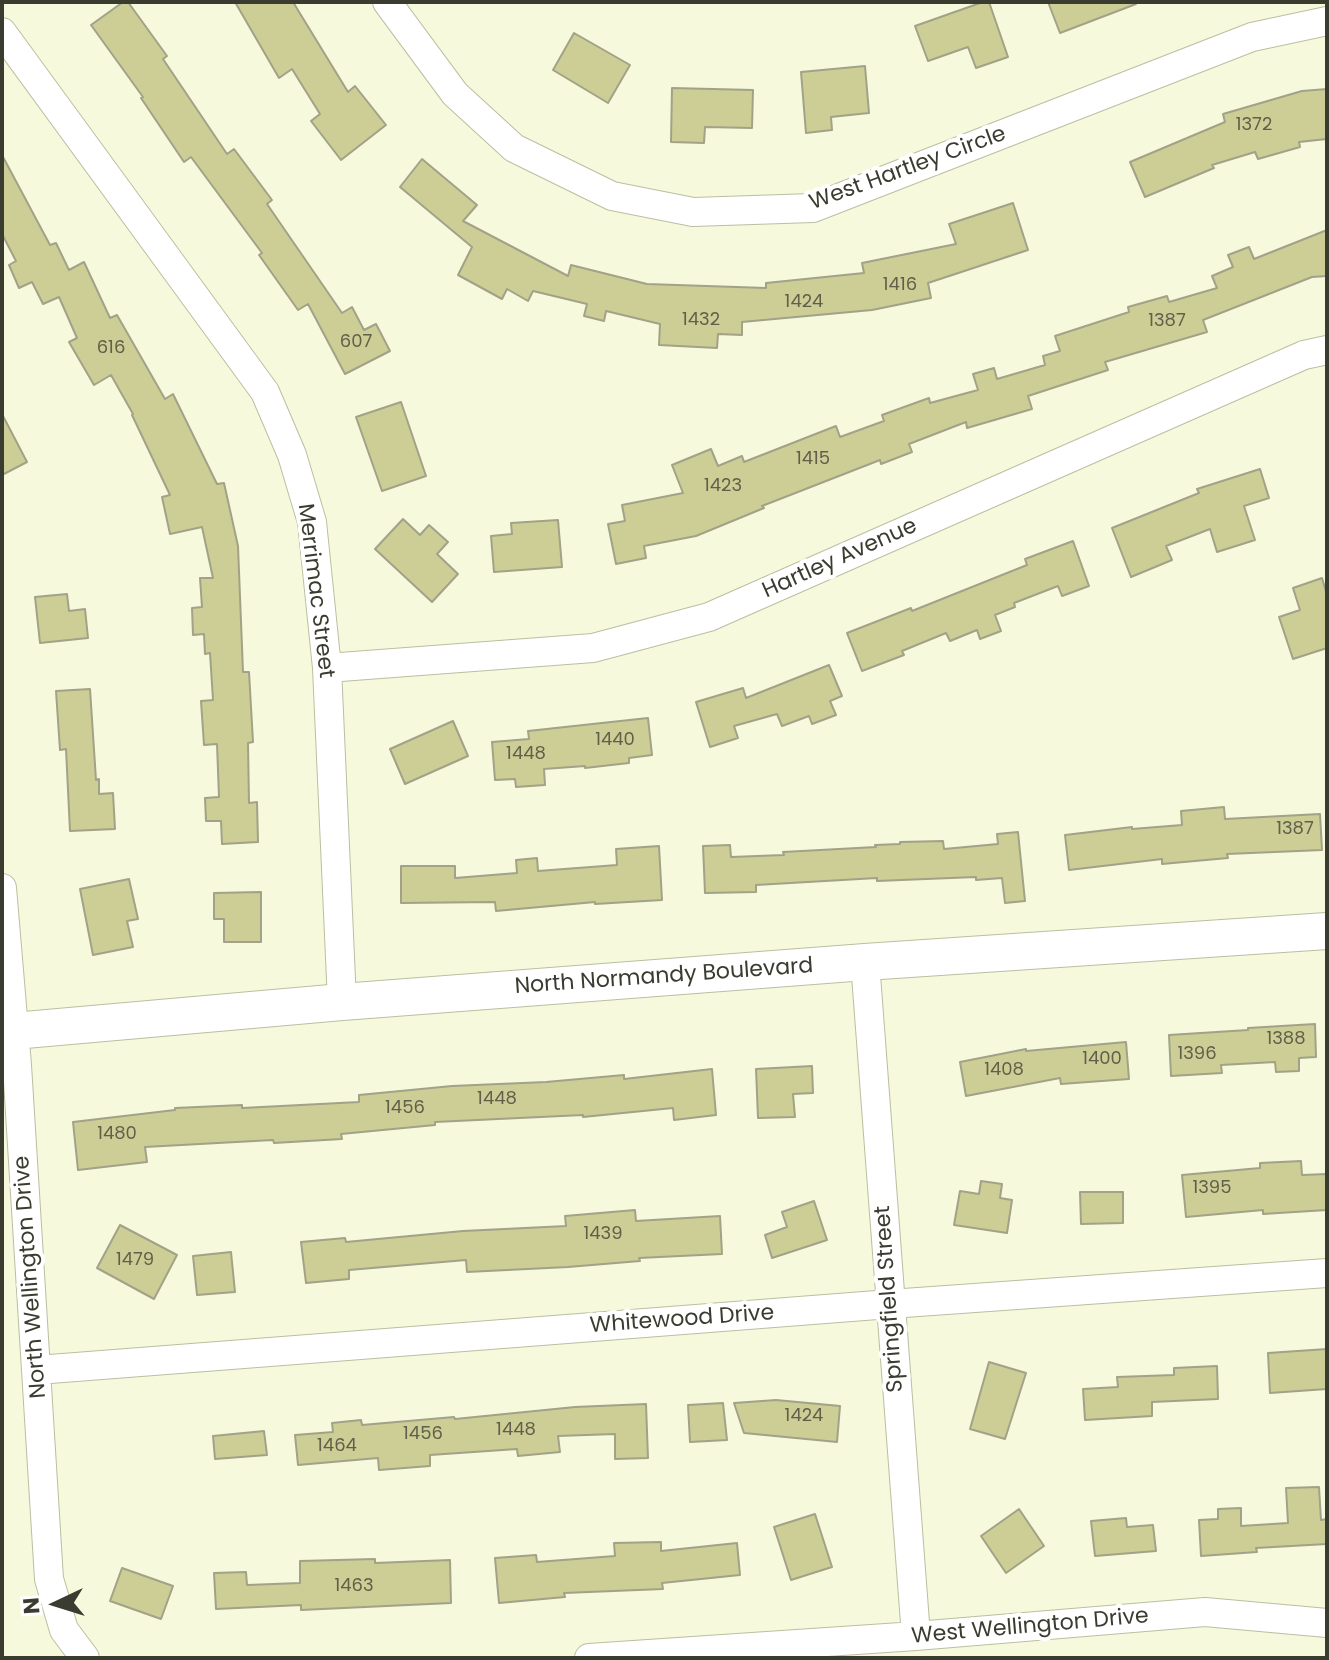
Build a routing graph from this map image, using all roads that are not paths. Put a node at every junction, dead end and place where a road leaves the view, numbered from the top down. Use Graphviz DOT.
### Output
graph roads {
  1 [pos="387,2"];
  2 [pos="1327,21"];
  3 [pos="2,32"];
  4 [pos="1327,350"];
  5 [pos="327,668"];
  6 [pos="2,888"];
  7 [pos="1327,931"];
  8 [pos="865,962"];
  9 [pos="342,1002"];
  10 [pos="8,1031"];
  11 [pos="1327,1273"];
  12 [pos="890,1304"];
  13 [pos="37,1370"];
  14 [pos="1327,1623"];
  15 [pos="916,1636"];
  16 [pos="85,1658"];
  17 [pos="589,1658"];
  1 -- 2 [label="street, West Hartley Circle"];
  3 -- 5 [label="street, Merrimac Street"];
  4 -- 5 [label="street, Hartley Avenue"];
  5 -- 9 [label="street, Merrimac Street"];
  6 -- 10 [label="street, North Wellington Drive"];
  7 -- 8 [label="street, North Normandy Boulevard"];
  8 -- 9 [label="street, North Normandy Boulevard"];
  8 -- 12 [label="street, Springfield Street"];
  9 -- 10 [label="street, North Normandy Boulevard"];
  10 -- 13 [label="street, North Wellington Drive"];
  11 -- 12 [label="street, Whitewood Drive"];
  12 -- 13 [label="street, Whitewood Drive"];
  12 -- 15 [label="street, Springfield Street"];
  13 -- 16 [label="street, North Wellington Drive"];
  14 -- 15 [label="street, West Wellington Drive"];
  15 -- 17 [label="street, West Wellington Drive"];
}
